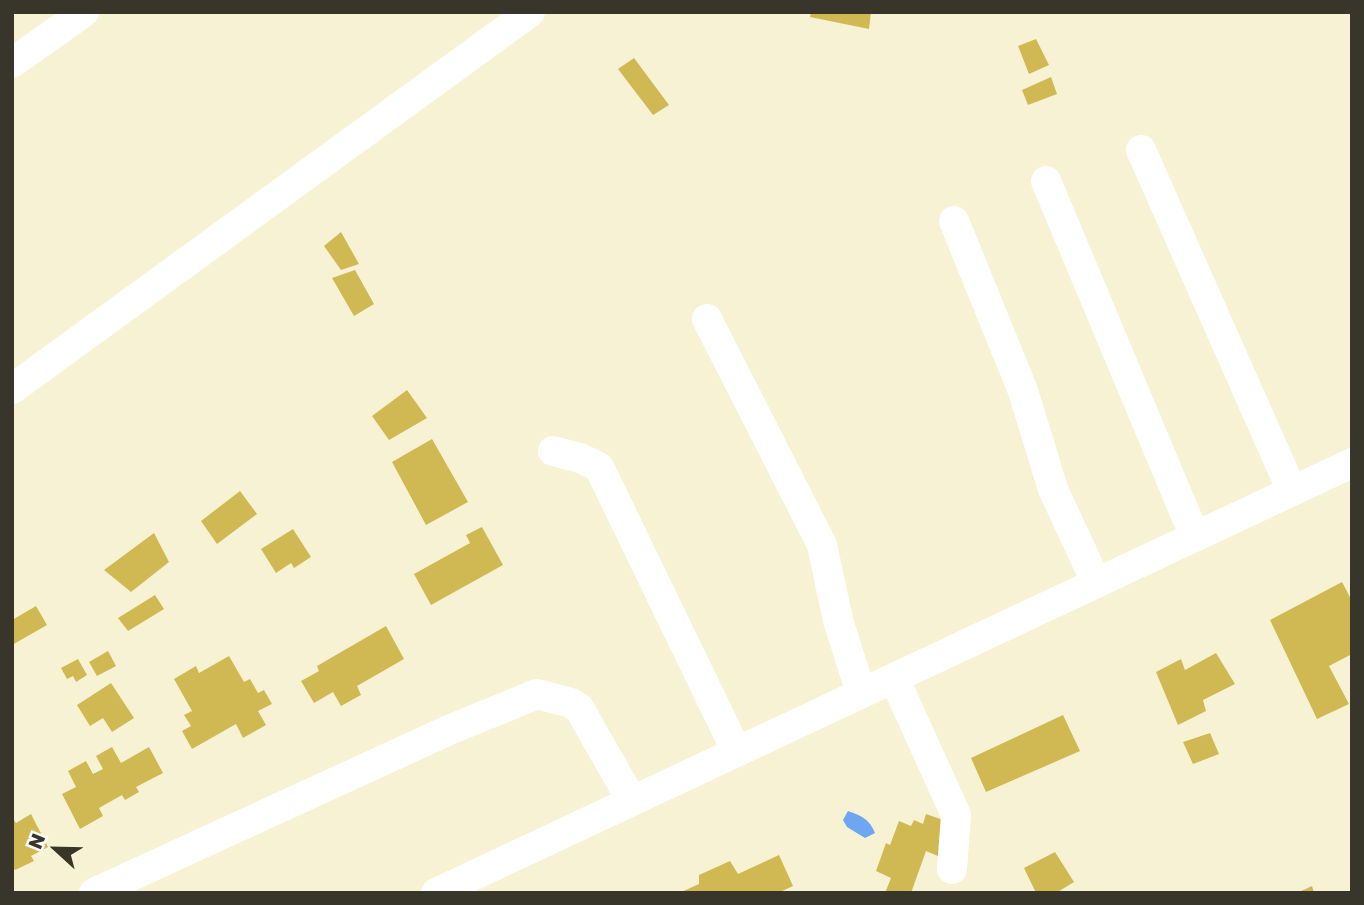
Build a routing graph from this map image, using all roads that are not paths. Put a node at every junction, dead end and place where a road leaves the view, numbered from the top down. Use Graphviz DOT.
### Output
graph roads {
  1 [pos="83,12"];
  2 [pos="530,12"];
  3 [pos="12,63"];
  4 [pos="1141,150"];
  5 [pos="1046,181"];
  6 [pos="954,220"];
  7 [pos="707,319"];
  8 [pos="12,389"];
  9 [pos="553,451"];
  10 [pos="1352,463"];
  11 [pos="1292,491"];
  12 [pos="1195,537"];
  13 [pos="1096,582"];
  14 [pos="894,678"];
  15 [pos="861,693"];
  16 [pos="737,752"];
  17 [pos="632,801"];
  18 [pos="952,869"];
  19 [pos="94,893"];
  20 [pos="436,893"];
  1 -- 3 [label="street"];
  2 -- 8 [label="street"];
  4 -- 11 [label="street"];
  5 -- 12 [label="street"];
  6 -- 13 [label="street"];
  7 -- 15 [label="street"];
  9 -- 16 [label="street"];
  10 -- 11 [label="street"];
  11 -- 12 [label="street"];
  12 -- 13 [label="street"];
  13 -- 14 [label="street"];
  14 -- 15 [label="street"];
  14 -- 18 [label="street"];
  15 -- 16 [label="street"];
  16 -- 17 [label="street"];
  17 -- 19 [label="street"];
  17 -- 20 [label="street"];
}
